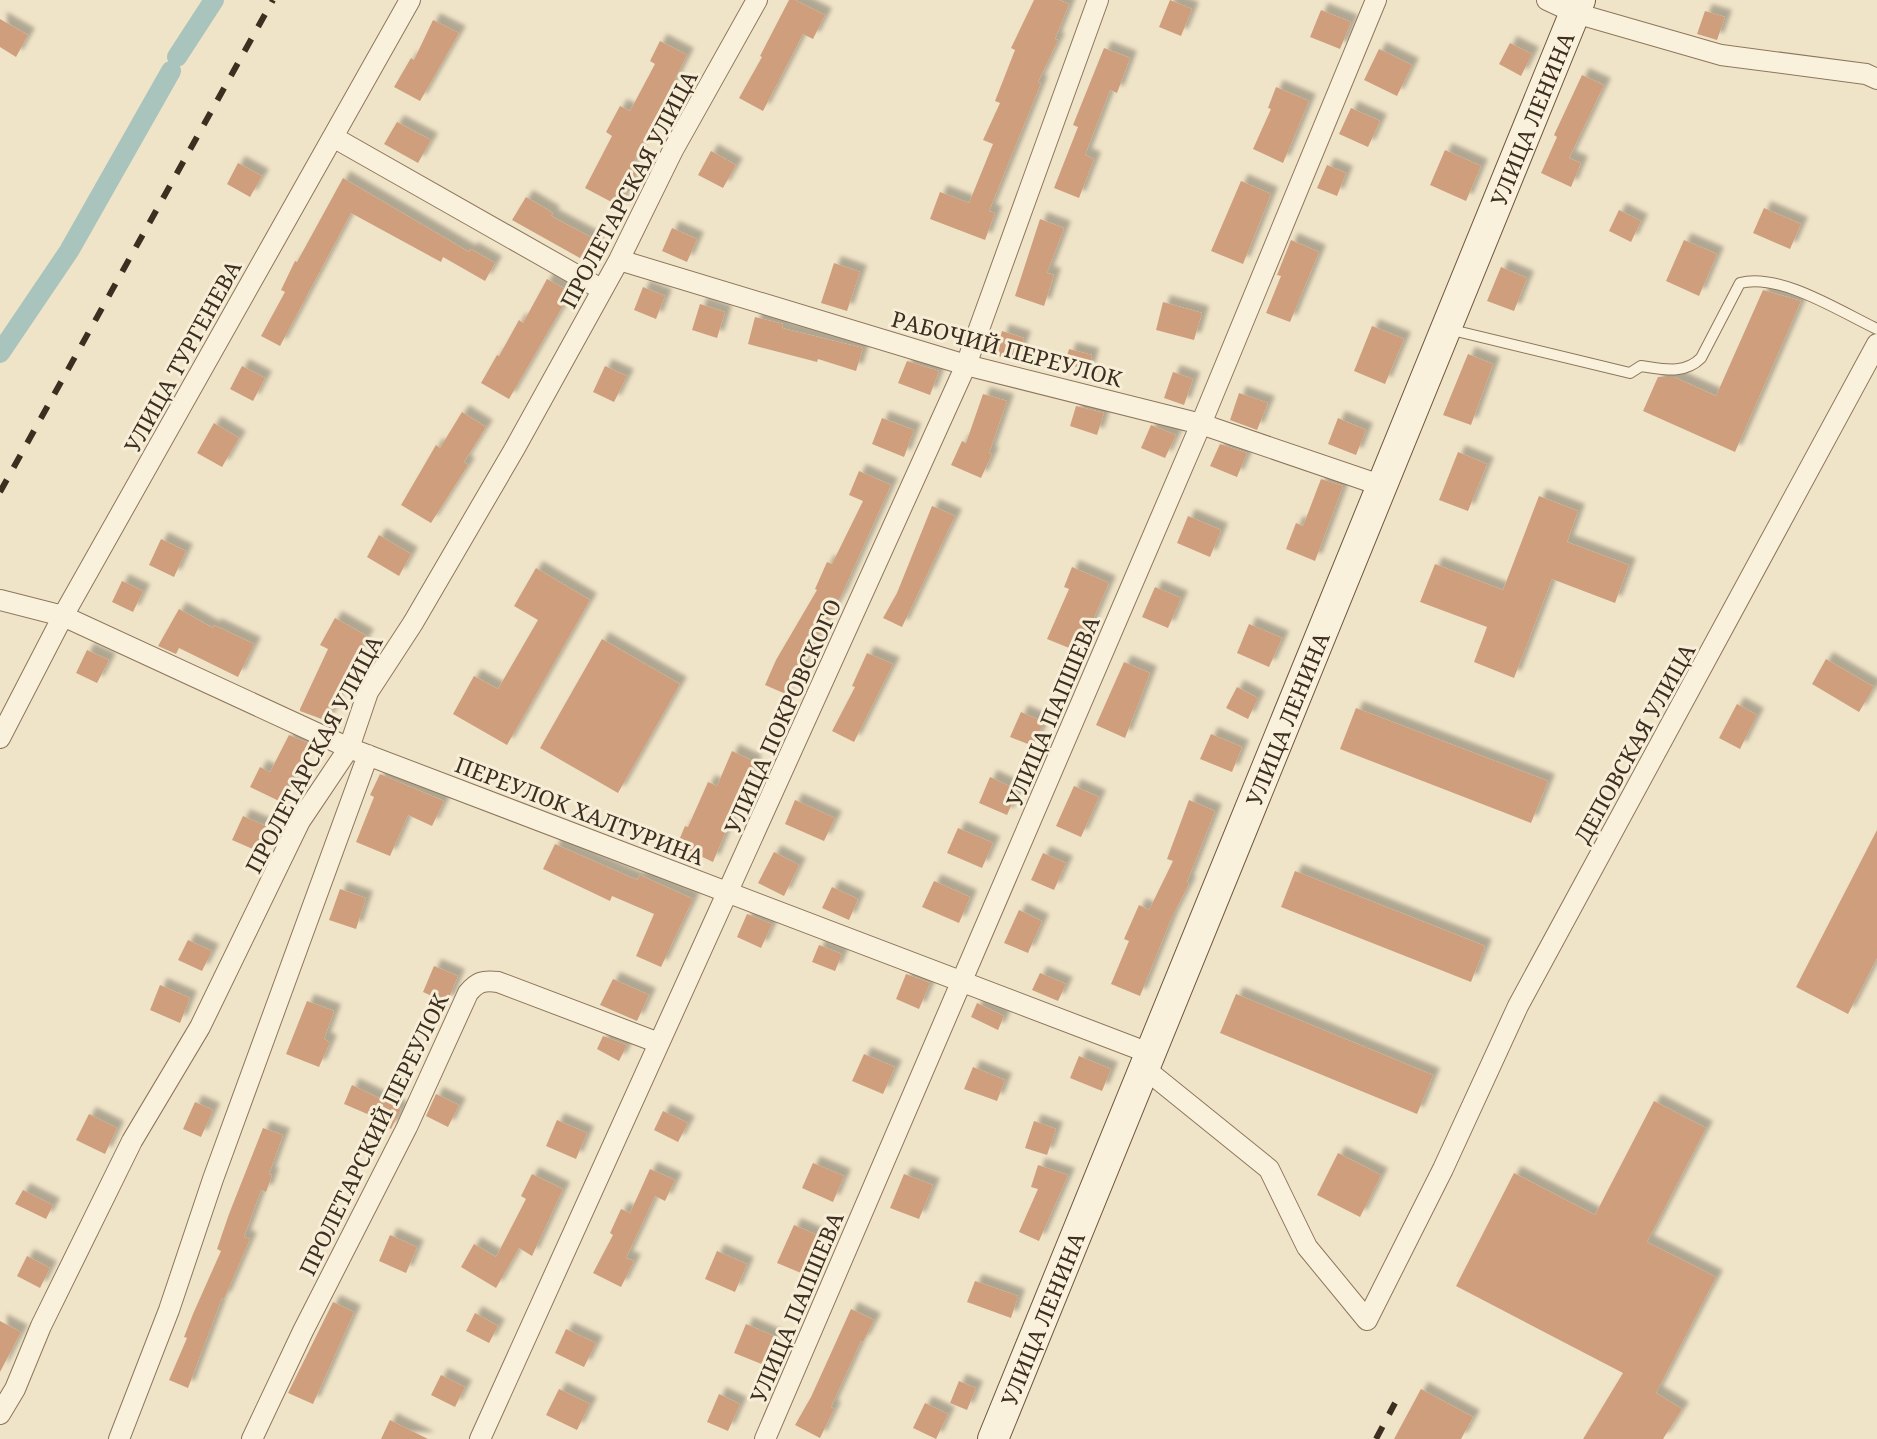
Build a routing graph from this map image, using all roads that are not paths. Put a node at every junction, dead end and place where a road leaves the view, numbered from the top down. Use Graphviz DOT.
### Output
graph roads {
  1 [pos="410,0"];
  2 [pos="757,0"];
  3 [pos="1098,0"];
  4 [pos="1376,0"];
  5 [pos="1547,0"];
  6 [pos="1578,6"];
  7 [pos="1877,79"];
  8 [pos="333,137"];
  9 [pos="619,260"];
  10 [pos="601,289"];
  11 [pos="1444,328"];
  12 [pos="1877,329"];
  13 [pos="1877,344"];
  14 [pos="966,365"];
  15 [pos="1201,424"];
  16 [pos="1380,485"];
  17 [pos="0,600"];
  18 [pos="63,616"];
  19 [pos="0,738"];
  20 [pos="358,752"];
  21 [pos="729,891"];
  22 [pos="962,982"];
  23 [pos="659,1043"];
  24 [pos="1147,1060"];
  25 [pos="0,1414"];
  26 [pos="119,1439"];
  27 [pos="252,1439"];
  28 [pos="480,1439"];
  29 [pos="765,1439"];
  30 [pos="993,1439"];
  1 -- 8 [label="street, УЛИЦА ТУРГЕНЕВА"];
  2 -- 9 [label="street, ПРОЛЕТАРСКАЯ УЛИЦА"];
  3 -- 14 [label="street, УЛИЦА ПОКРОВСКОГО"];
  4 -- 15 [label="street, УЛИЦА ПАПШЕВА"];
  5 -- 6 [label="street"];
  6 -- 7 [label="street"];
  6 -- 11 [label="main road, УЛИЦА ЛЕНИНА"];
  8 -- 10 [label="street"];
  8 -- 18 [label="street, УЛИЦА ТУРГЕНЕВА"];
  9 -- 10 [label="street, ПРОЛЕТАРСКАЯ УЛИЦА"];
  9 -- 14 [label="street, РАБОЧИЙ ПЕРЕУЛОК"];
  10 -- 20 [label="street, ПРОЛЕТАРСКАЯ УЛИЦА"];
  11 -- 12 [label="lane"];
  11 -- 16 [label="main road, УЛИЦА ЛЕНИНА"];
  13 -- 24 [label="street, ДЕПОВСКАЯ УЛИЦА"];
  14 -- 15 [label="street, РАБОЧИЙ ПЕРЕУЛОК"];
  14 -- 21 [label="street, УЛИЦА ПОКРОВСКОГО"];
  15 -- 16 [label="street, РАБОЧИЙ ПЕРЕУЛОК"];
  15 -- 22 [label="street, УЛИЦА ПАПШЕВА"];
  16 -- 24 [label="main road, УЛИЦА ЛЕНИНА"];
  17 -- 18 [label="street, ПЕРЕУЛОК ХАЛТУРИНА"];
  18 -- 19 [label="street, УЛИЦА ТУРГЕНЕВА"];
  18 -- 20 [label="street, ПЕРЕУЛОК ХАЛТУРИНА"];
  20 -- 21 [label="street, ПЕРЕУЛОК ХАЛТУРИНА"];
  20 -- 25 [label="street, ПРОЛЕТАРСКАЯ УЛИЦА"];
  20 -- 26 [label="street, ПРОЛЕТАРСКАЯ УЛИЦА"];
  21 -- 22 [label="street, ПЕРЕУЛОК ХАЛТУРИНА"];
  21 -- 23 [label="street, УЛИЦА ПОКРОВСКОГО"];
  22 -- 24 [label="street, ПЕРЕУЛОК ХАЛТУРИНА"];
  22 -- 29 [label="street, УЛИЦА ПАПШЕВА"];
  23 -- 27 [label="street, ПРОЛЕТАРСКИЙ ПЕРЕУЛОК"];
  23 -- 28 [label="street, УЛИЦА ПОКРОВСКОГО"];
  24 -- 30 [label="main road, УЛИЦА ЛЕНИНА"];
}
